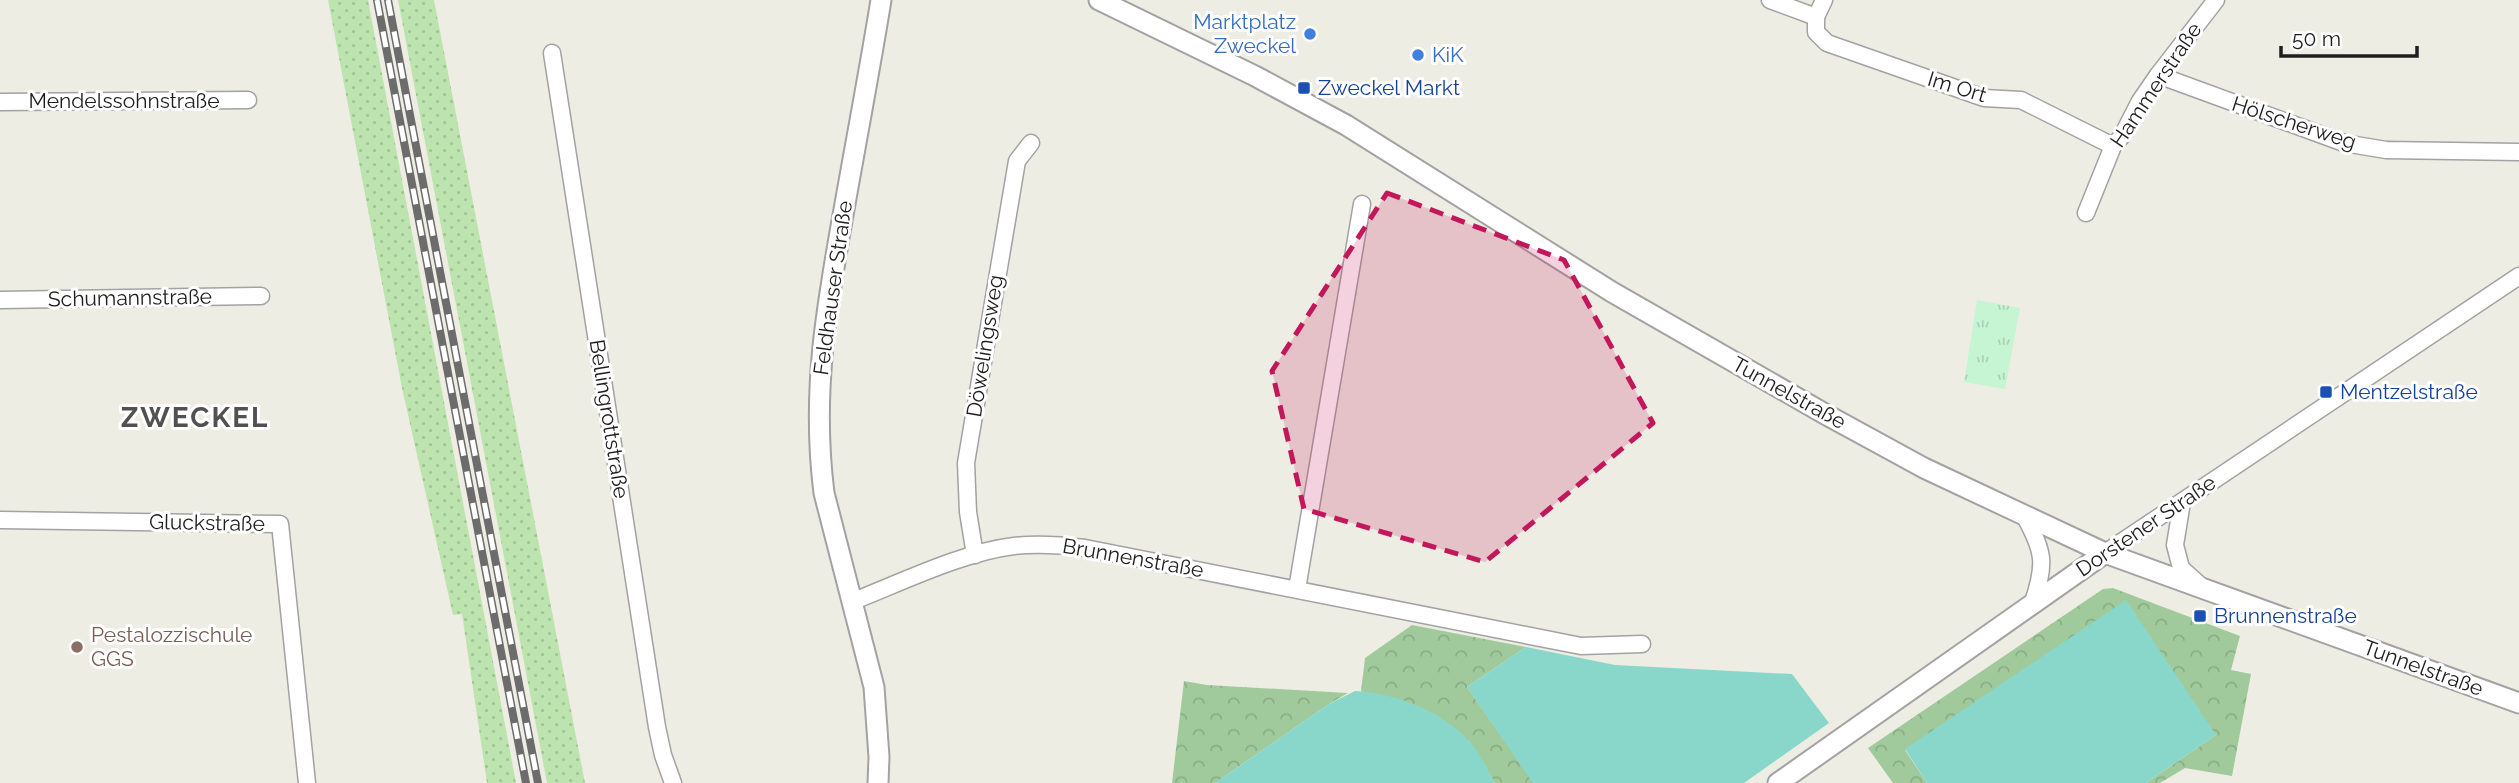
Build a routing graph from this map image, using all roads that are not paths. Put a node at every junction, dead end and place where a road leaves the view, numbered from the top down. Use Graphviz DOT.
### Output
graph roads {
  1 [pos="881,0"];
  2 [pos="1099,0"];
  3 [pos="1770,0"];
  4 [pos="1824,0"];
  5 [pos="2216,0"];
  6 [pos="1816,17"];
  7 [pos="552,53"];
  8 [pos="2158,75"];
  9 [pos="248,100"];
  10 [pos="0,102"];
  11 [pos="1031,143"];
  12 [pos="2113,146"];
  13 [pos="2519,152"];
  14 [pos="1362,204"];
  15 [pos="2086,213"];
  16 [pos="2519,276"];
  17 [pos="261,296"];
  18 [pos="0,300"];
  19 [pos="2182,502"];
  20 [pos="2025,517"];
  21 [pos="0,520"];
  22 [pos="2105,552"];
  23 [pos="975,555"];
  24 [pos="1297,589"];
  25 [pos="2204,589"];
  26 [pos="2033,602"];
  27 [pos="851,603"];
  28 [pos="1642,644"];
  29 [pos="2519,702"];
  30 [pos="307,783"];
  31 [pos="673,783"];
  32 [pos="878,783"];
  33 [pos="1778,783"];
  1 -- 27 [label="street, Feldhauser Straße"];
  2 -- 20 [label="street, Tunnelstraße"];
  3 -- 6 [label="street"];
  4 -- 6 [label="street"];
  5 -- 8 [label="street, Hammerstraße"];
  6 -- 12 [label="street, Im Ort"];
  7 -- 31 [label="street, Bellingrottstraße"];
  8 -- 12 [label="street, Hammerstraße"];
  8 -- 13 [label="street, Hölscherweg"];
  9 -- 10 [label="street, Mendelssohnstraße"];
  11 -- 23 [label="street, Döwelingsweg"];
  12 -- 15 [label="street, Hammerstraße"];
  14 -- 24 [label="street"];
  16 -- 19 [label="street, Dorstener Straße"];
  17 -- 18 [label="street, Schumannstraße"];
  19 -- 22 [label="street, Dorstener Straße"];
  19 -- 25 [label="street"];
  20 -- 22 [label="street, Tunnelstraße"];
  20 -- 26 [label="street"];
  21 -- 30 [label="street, Gluckstraße"];
  22 -- 25 [label="street, Tunnelstraße"];
  22 -- 26 [label="street, Dorstener Straße"];
  23 -- 24 [label="street, Brunnenstraße"];
  23 -- 27 [label="street, Brunnenstraße"];
  24 -- 28 [label="street, Brunnenstraße"];
  25 -- 29 [label="street, Tunnelstraße"];
  26 -- 33 [label="street, Dorstener Straße"];
  27 -- 32 [label="street, Feldhauser Straße"];
}
